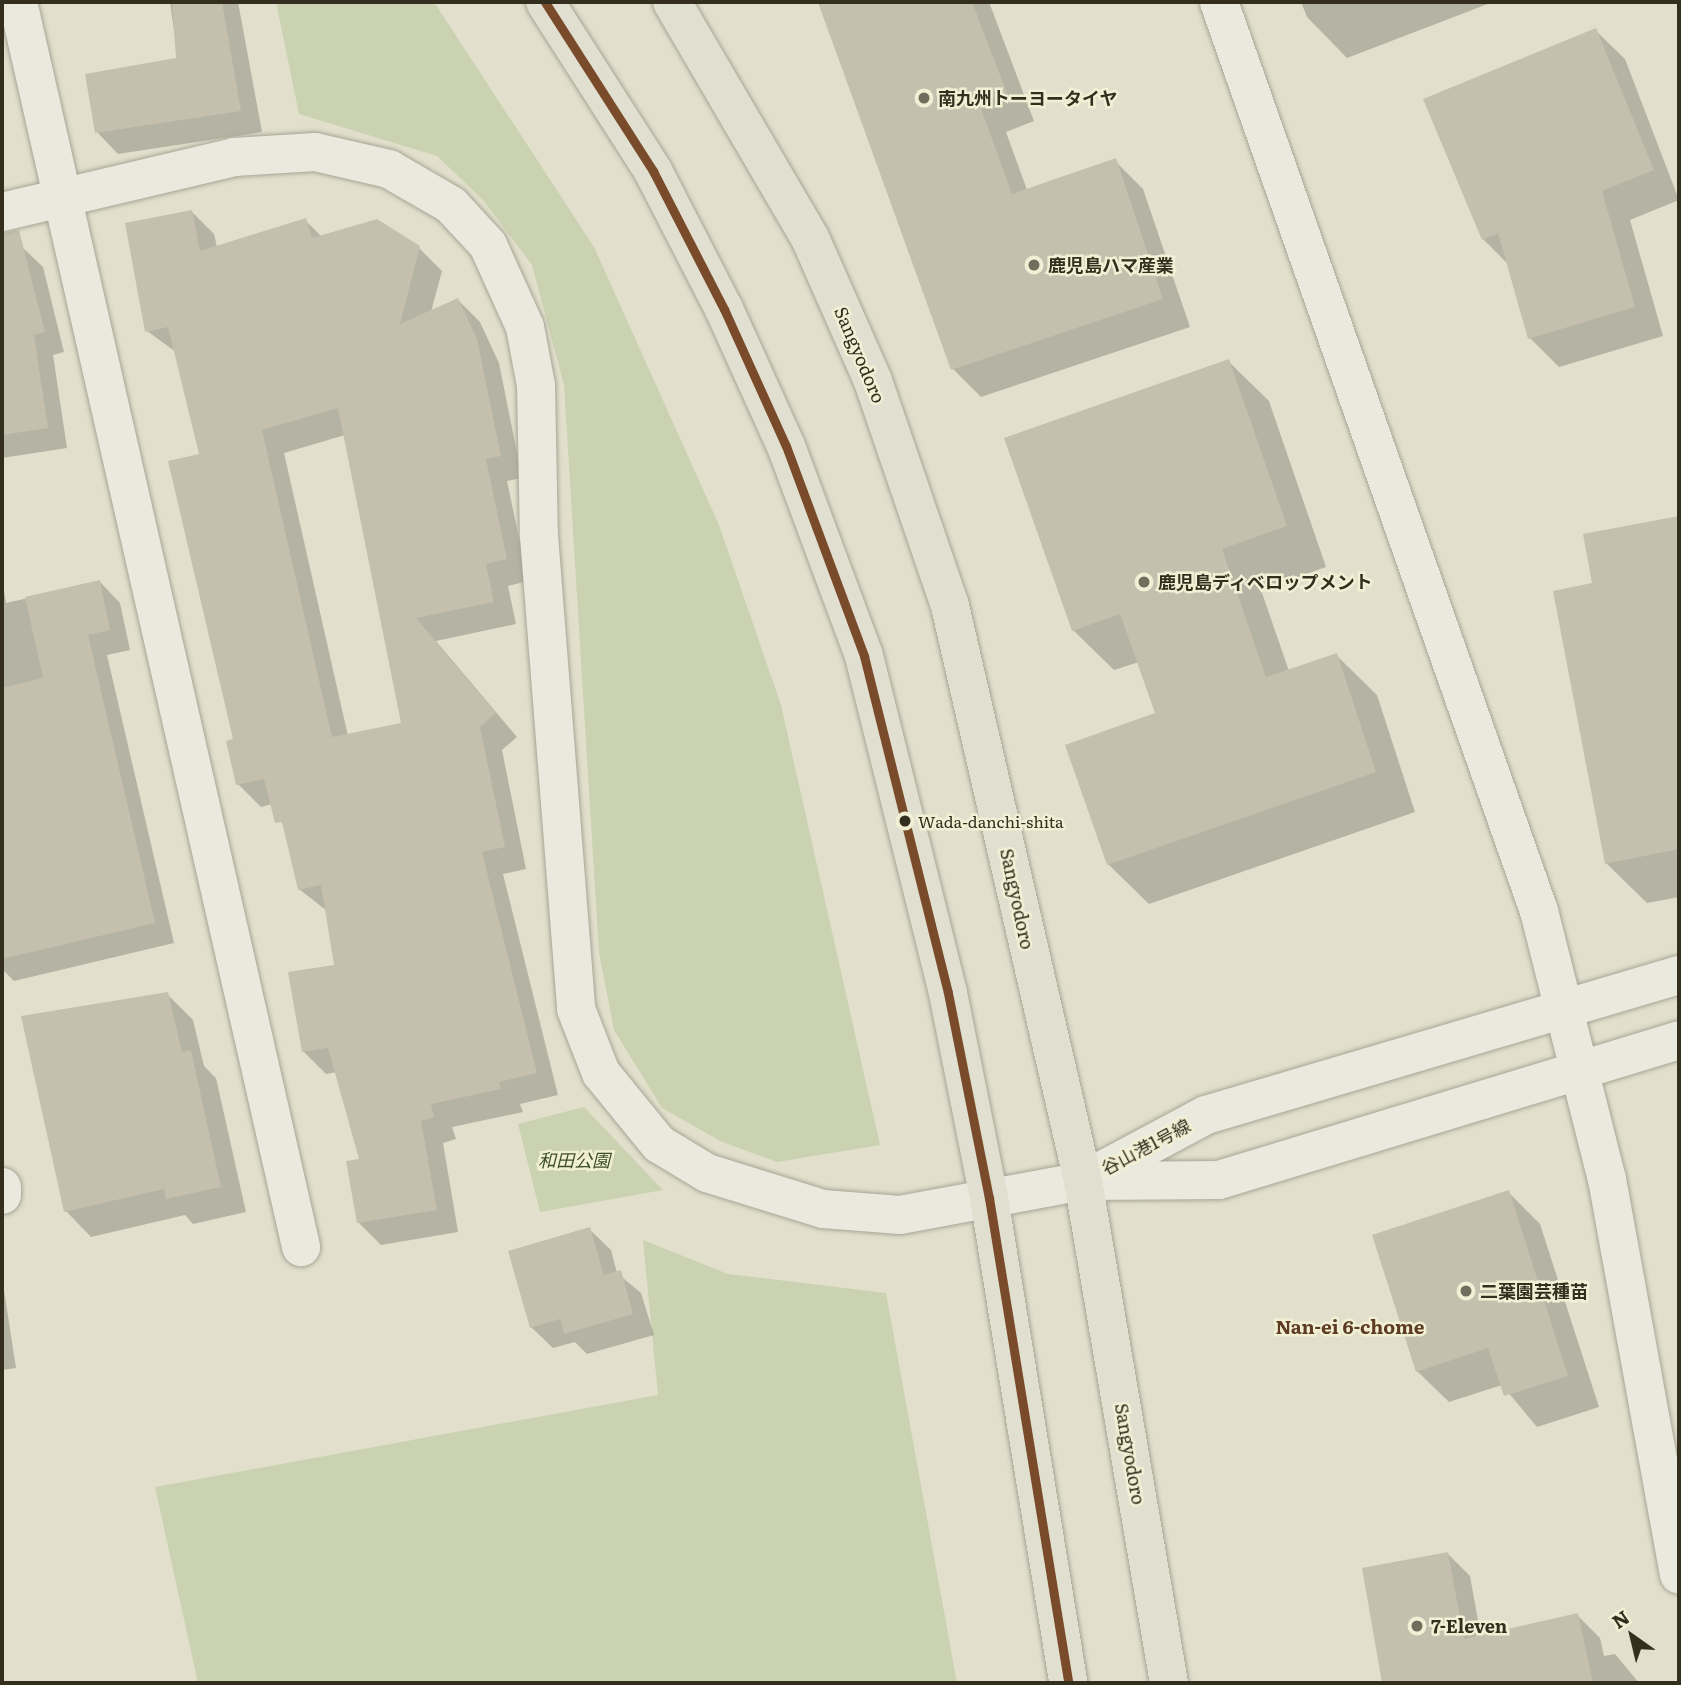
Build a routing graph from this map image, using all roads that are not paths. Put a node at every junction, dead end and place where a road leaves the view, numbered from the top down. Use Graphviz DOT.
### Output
graph roads {
  1 [pos="18,2"];
  2 [pos="545,2"];
  3 [pos="672,2"];
  4 [pos="1219,2"];
  5 [pos="66,198"];
  6 [pos="2,212"];
  7 [pos="1679,975"];
  8 [pos="1563,1010"];
  9 [pos="1679,1040"];
  10 [pos="1578,1069"];
  11 [pos="1083,1181"];
  12 [pos="2,1187"];
  13 [pos="2,1195"];
  14 [pos="989,1198"];
  15 [pos="301,1247"];
  16 [pos="1679,1574"];
  17 [pos="1068,1683"];
  18 [pos="1169,1683"];
  1 -- 5 [label="street"];
  2 -- 14 [label="main road"];
  3 -- 11 [label="main road, Sangyodoro"];
  4 -- 8 [label="street"];
  5 -- 6 [label="street"];
  5 -- 14 [label="street"];
  5 -- 15 [label="street"];
  7 -- 8 [label="street, 谷山港1号線"];
  8 -- 10 [label="street"];
  8 -- 11 [label="street, 谷山港1号線"];
  9 -- 10 [label="street, 谷山港1号線"];
  10 -- 11 [label="street, 谷山港1号線"];
  10 -- 16 [label="street"];
  11 -- 14 [label="street"];
  11 -- 18 [label="main road, Sangyodoro"];
  12 -- 13 [label="street"];
  14 -- 17 [label="main road"];
}
